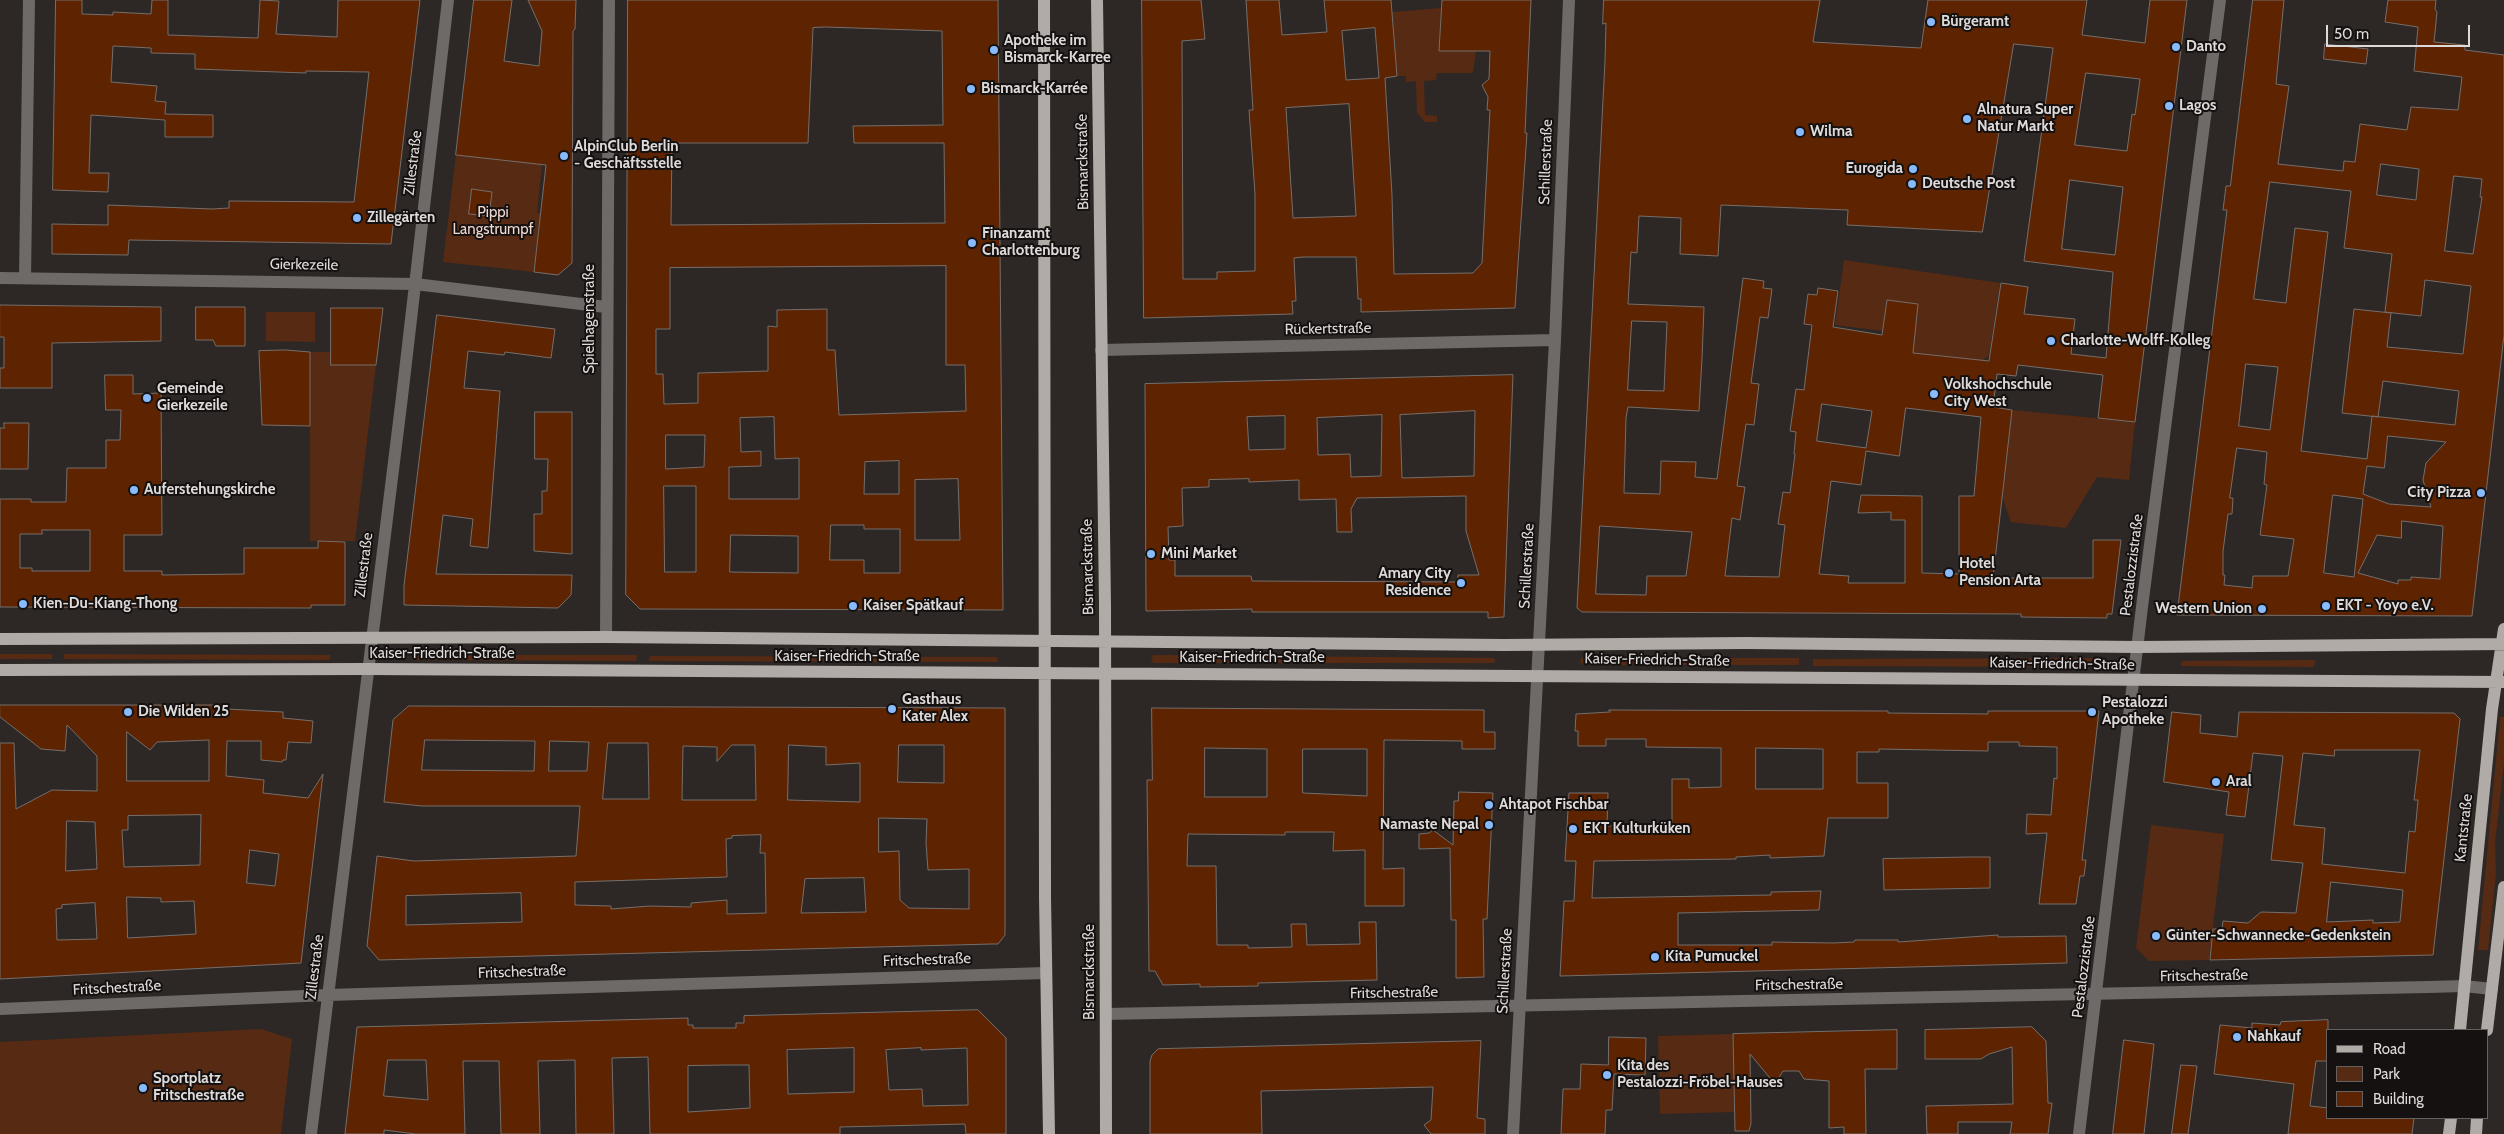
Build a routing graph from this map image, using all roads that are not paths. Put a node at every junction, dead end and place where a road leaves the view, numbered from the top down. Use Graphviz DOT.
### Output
graph roads {
  1 [pos="29,0"];
  2 [pos="448,0"];
  3 [pos="609,0"];
  4 [pos="1044,0"];
  5 [pos="1097,0"];
  6 [pos="1570,0"];
  7 [pos="2220,0"];
  8 [pos="0,278"];
  9 [pos="25,278"];
  10 [pos="415,284"];
  11 [pos="606,307"];
  12 [pos="1556,340"];
  13 [pos="1101,350"];
  14 [pos="2504,629"];
  15 [pos="606,637"];
  16 [pos="0,639"];
  17 [pos="371,639"];
  18 [pos="1045,641"];
  19 [pos="1105,642"];
  20 [pos="2503,644"];
  21 [pos="1540,645"];
  22 [pos="2138,646"];
  23 [pos="0,670"];
  24 [pos="368,670"];
  25 [pos="1045,674"];
  26 [pos="1105,674"];
  27 [pos="1538,676"];
  28 [pos="2134,681"];
  29 [pos="2500,683"];
  30 [pos="2504,887"];
  31 [pos="1046,974"];
  32 [pos="2464,986"];
  33 [pos="2492,989"];
  34 [pos="2097,994"];
  35 [pos="328,995"];
  36 [pos="1518,1008"];
  37 [pos="0,1009"];
  38 [pos="1106,1014"];
  39 [pos="2460,1029"];
  40 [pos="2487,1029"];
  41 [pos="2450,1119"];
  42 [pos="2477,1119"];
  43 [pos="311,1134"];
  44 [pos="1048,1134"];
  45 [pos="1106,1134"];
  46 [pos="1513,1134"];
  47 [pos="2079,1134"];
  48 [pos="2449,1134"];
  49 [pos="2476,1134"];
  1 -- 9 [label="street"];
  2 -- 10 [label="street, Zillestraße"];
  3 -- 11 [label="street, Spielhagenstraße"];
  4 -- 18 [label="main road"];
  5 -- 13 [label="main road, Bismarckstraße"];
  6 -- 12 [label="street, Schillerstraße"];
  7 -- 22 [label="street, Pestalozzistraße"];
  8 -- 9 [label="street, Gierkezeile"];
  9 -- 10 [label="street, Gierkezeile"];
  10 -- 11 [label="street, Gierkezeile"];
  10 -- 17 [label="street, Zillestraße"];
  11 -- 15 [label="street, Spielhagenstraße"];
  12 -- 13 [label="street, Rückertstraße"];
  12 -- 21 [label="street, Schillerstraße"];
  13 -- 19 [label="main road, Bismarckstraße"];
  14 -- 20 [label="main road, Kantstraße"];
  15 -- 17 [label="main road, Kaiser-Friedrich-Straße"];
  15 -- 18 [label="main road, Kaiser-Friedrich-Straße"];
  16 -- 17 [label="main road, Kaiser-Friedrich-Straße"];
  17 -- 24 [label="street, Zillestraße"];
  18 -- 19 [label="main road, Kaiser-Friedrich-Straße"];
  18 -- 25 [label="main road"];
  19 -- 21 [label="main road, Kaiser-Friedrich-Straße"];
  19 -- 26 [label="main road, Bismarckstraße"];
  20 -- 22 [label="main road, Kaiser-Friedrich-Straße"];
  20 -- 29 [label="main road, Kantstraße"];
  21 -- 22 [label="main road, Kaiser-Friedrich-Straße"];
  21 -- 27 [label="street, Schillerstraße"];
  22 -- 28 [label="street, Pestalozzistraße"];
  23 -- 24 [label="main road, Kaiser-Friedrich-Straße"];
  24 -- 25 [label="main road, Kaiser-Friedrich-Straße"];
  24 -- 35 [label="street, Zillestraße"];
  25 -- 26 [label="main road, Kaiser-Friedrich-Straße"];
  25 -- 31 [label="main road"];
  26 -- 27 [label="main road, Kaiser-Friedrich-Straße"];
  26 -- 38 [label="main road, Bismarckstraße"];
  27 -- 28 [label="main road, Kaiser-Friedrich-Straße"];
  27 -- 36 [label="street, Schillerstraße"];
  28 -- 29 [label="main road, Kaiser-Friedrich-Straße"];
  28 -- 34 [label="street, Pestalozzistraße"];
  29 -- 32 [label="main road, Kantstraße"];
  30 -- 33 [label="main road"];
  31 -- 35 [label="street, Fritschestraße"];
  31 -- 44 [label="main road"];
  32 -- 33 [label="street, Fritschestraße"];
  32 -- 34 [label="street, Fritschestraße"];
  32 -- 39 [label="main road, Kantstraße"];
  33 -- 40 [label="main road"];
  34 -- 36 [label="street, Fritschestraße"];
  34 -- 47 [label="street, Pestalozzistraße"];
  35 -- 37 [label="street, Fritschestraße"];
  35 -- 43 [label="street, Zillestraße"];
  36 -- 38 [label="street, Fritschestraße"];
  36 -- 46 [label="street, Schillerstraße"];
  38 -- 45 [label="main road, Bismarckstraße"];
  41 -- 48 [label="main road"];
  42 -- 49 [label="main road"];
}
